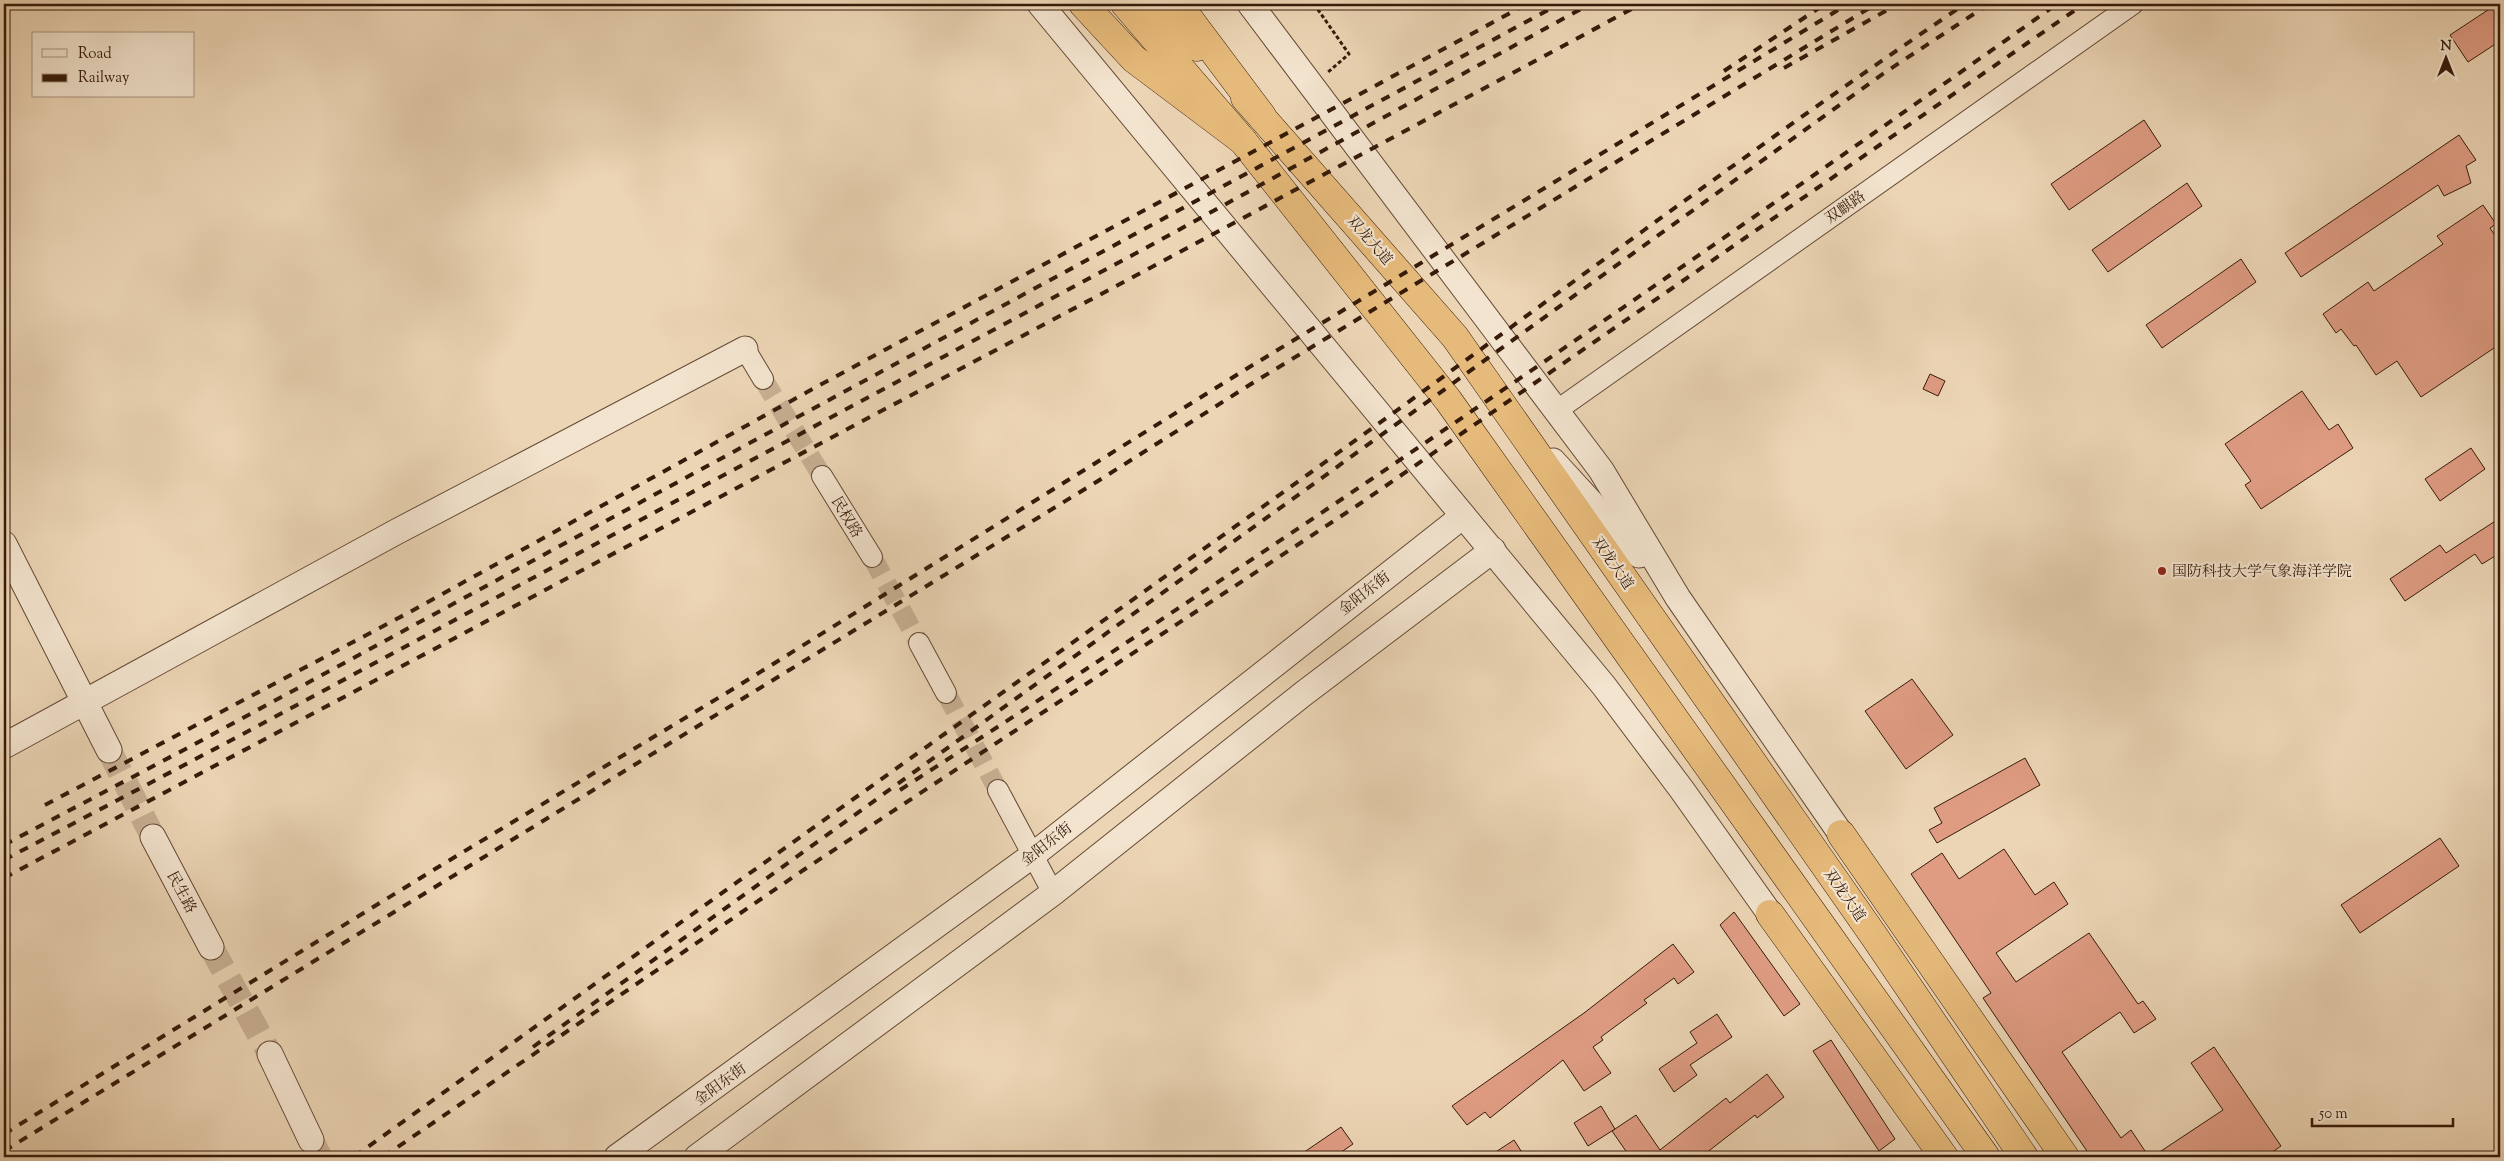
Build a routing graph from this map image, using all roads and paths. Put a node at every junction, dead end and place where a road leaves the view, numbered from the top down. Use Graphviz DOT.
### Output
graph roads {
  1 [pos="1040,4"];
  2 [pos="1084,4"];
  3 [pos="1125,4"];
  4 [pos="1158,4"];
  5 [pos="1178,4"];
  6 [pos="1250,4"];
  7 [pos="1314,4"];
  8 [pos="2133,4"];
  9 [pos="1311,86"];
  10 [pos="1262,116"];
  11 [pos="1243,142"];
  12 [pos="745,348"];
  13 [pos="763,379"];
  14 [pos="1504,406"];
  15 [pos="1556,411"];
  16 [pos="822,476"];
  17 [pos="1463,516"];
  18 [pos="4,544"];
  19 [pos="1494,550"];
  20 [pos="872,558"];
  21 [pos="1678,598"];
  22 [pos="919,643"];
  23 [pos="946,693"];
  24 [pos="85,702"];
  25 [pos="4,746"];
  26 [pos="109,750"];
  27 [pos="998,790"];
  28 [pos="1841,834"];
  29 [pos="153,837"];
  30 [pos="1033,855"];
  31 [pos="1053,893"];
  32 [pos="1770,914"];
  33 [pos="211,947"];
  34 [pos="270,1054"];
  35 [pos="311,1140"];
  36 [pos="2022,1154"];
  37 [pos="617,1157"];
  38 [pos="697,1157"];
  39 [pos="1944,1157"];
  40 [pos="1986,1157"];
  41 [pos="2065,1157"];
  1 -- 17 [label="street"];
  2 -- 11 [label="highway"];
  3 -- 11 [label="highway"];
  4 -- 10 [label="highway, 双龙大道"];
  5 -- 10 [label="highway"];
  6 -- 9 [label="street"];
  7 -- 9 [label="path"];
  8 -- 15 [label="street, 双麒路"];
  9 -- 15 [label="street"];
  10 -- 14 [label="highway, 双龙大道"];
  11 -- 40 [label="highway"];
  12 -- 13 [label="street"];
  12 -- 24 [label="street"];
  14 -- 21 [label="street"];
  14 -- 36 [label="highway, 双龙大道"];
  15 -- 21 [label="street"];
  16 -- 20 [label="street, 民权路"];
  17 -- 19 [label="street"];
  17 -- 30 [label="street, 金阳东街"];
  18 -- 24 [label="street"];
  19 -- 31 [label="street"];
  19 -- 32 [label="street"];
  21 -- 28 [label="street"];
  22 -- 23 [label="street"];
  24 -- 25 [label="street"];
  24 -- 26 [label="street"];
  27 -- 30 [label="street"];
  28 -- 41 [label="highway, 双龙大道"];
  29 -- 33 [label="street, 民生路"];
  30 -- 31 [label="street"];
  30 -- 37 [label="street, 金阳东街"];
  31 -- 38 [label="street"];
  32 -- 39 [label="highway"];
  34 -- 35 [label="street"];
}
